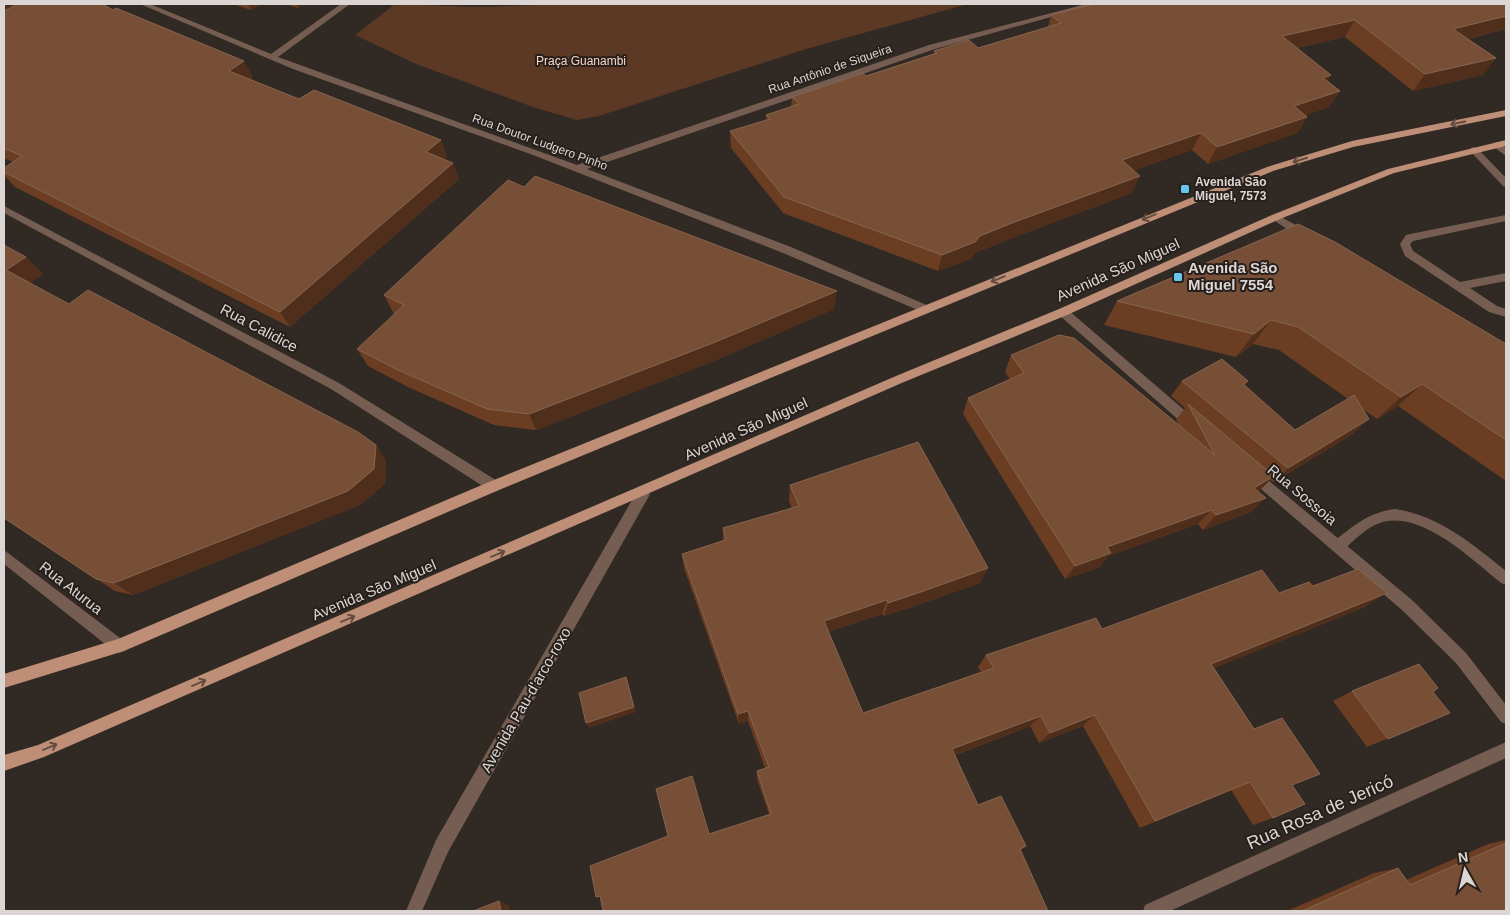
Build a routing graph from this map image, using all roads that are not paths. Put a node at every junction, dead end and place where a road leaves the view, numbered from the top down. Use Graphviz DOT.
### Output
graph roads {
  1 [pos="144,4"];
  2 [pos="346,4"];
  3 [pos="1094,4"];
  4 [pos="272,57"];
  5 [pos="1506,113"];
  6 [pos="1503,147"];
  7 [pos="1474,150"];
  8 [pos="577,169"];
  9 [pos="1506,184"];
  10 [pos="4,209"];
  11 [pos="1276,217"];
  12 [pos="1506,218"];
  13 [pos="1317,243"];
  14 [pos="1506,277"];
  15 [pos="1460,286"];
  16 [pos="925,309"];
  17 [pos="1064,312"];
  18 [pos="1506,313"];
  19 [pos="1206,436"];
  20 [pos="1243,467"];
  21 [pos="494,486"];
  22 [pos="644,492"];
  23 [pos="1338,546"];
  24 [pos="4,556"];
  25 [pos="1506,579"];
  26 [pos="119,646"];
  27 [pos="4,681"];
  28 [pos="1506,717"];
  29 [pos="1506,750"];
  30 [pos="4,763"];
  31 [pos="414,911"];
  32 [pos="1151,911"];
  1 -- 4 [label="street, Rua Doutor Ludgero Pinho"];
  2 -- 4 [label="street"];
  3 -- 8 [label="street, Rua Antônio de Siqueira"];
  4 -- 8 [label="street, Rua Doutor Ludgero Pinho"];
  5 -- 16 [label="main road, one-way"];
  6 -- 7 [label="main road, Avenida São Miguel"];
  7 -- 9 [label="street"];
  7 -- 11 [label="main road, Avenida São Miguel"];
  8 -- 16 [label="street, Rua Doutor Ludgero Pinho"];
  10 -- 21 [label="street, Rua Calidice"];
  11 -- 13 [label="street"];
  11 -- 17 [label="main road, Avenida São Miguel"];
  12 -- 15 [label="street"];
  14 -- 15 [label="street"];
  15 -- 18 [label="street"];
  16 -- 21 [label="main road"];
  17 -- 19 [label="street"];
  17 -- 22 [label="main road, Avenida São Miguel"];
  20 -- 23 [label="street, Rua Sossoia"];
  21 -- 26 [label="main road"];
  30 -- 22 [label="main road, Avenida São Miguel, one-way"];
  22 -- 31 [label="street, Avenida Pau-d'arco-roxo"];
  23 -- 25 [label="street"];
  23 -- 28 [label="street, Rua Sossoia"];
  24 -- 26 [label="street, Rua Aturua"];
  26 -- 27 [label="main road"];
  29 -- 32 [label="street, Rua Rosa de Jericó"];
}
